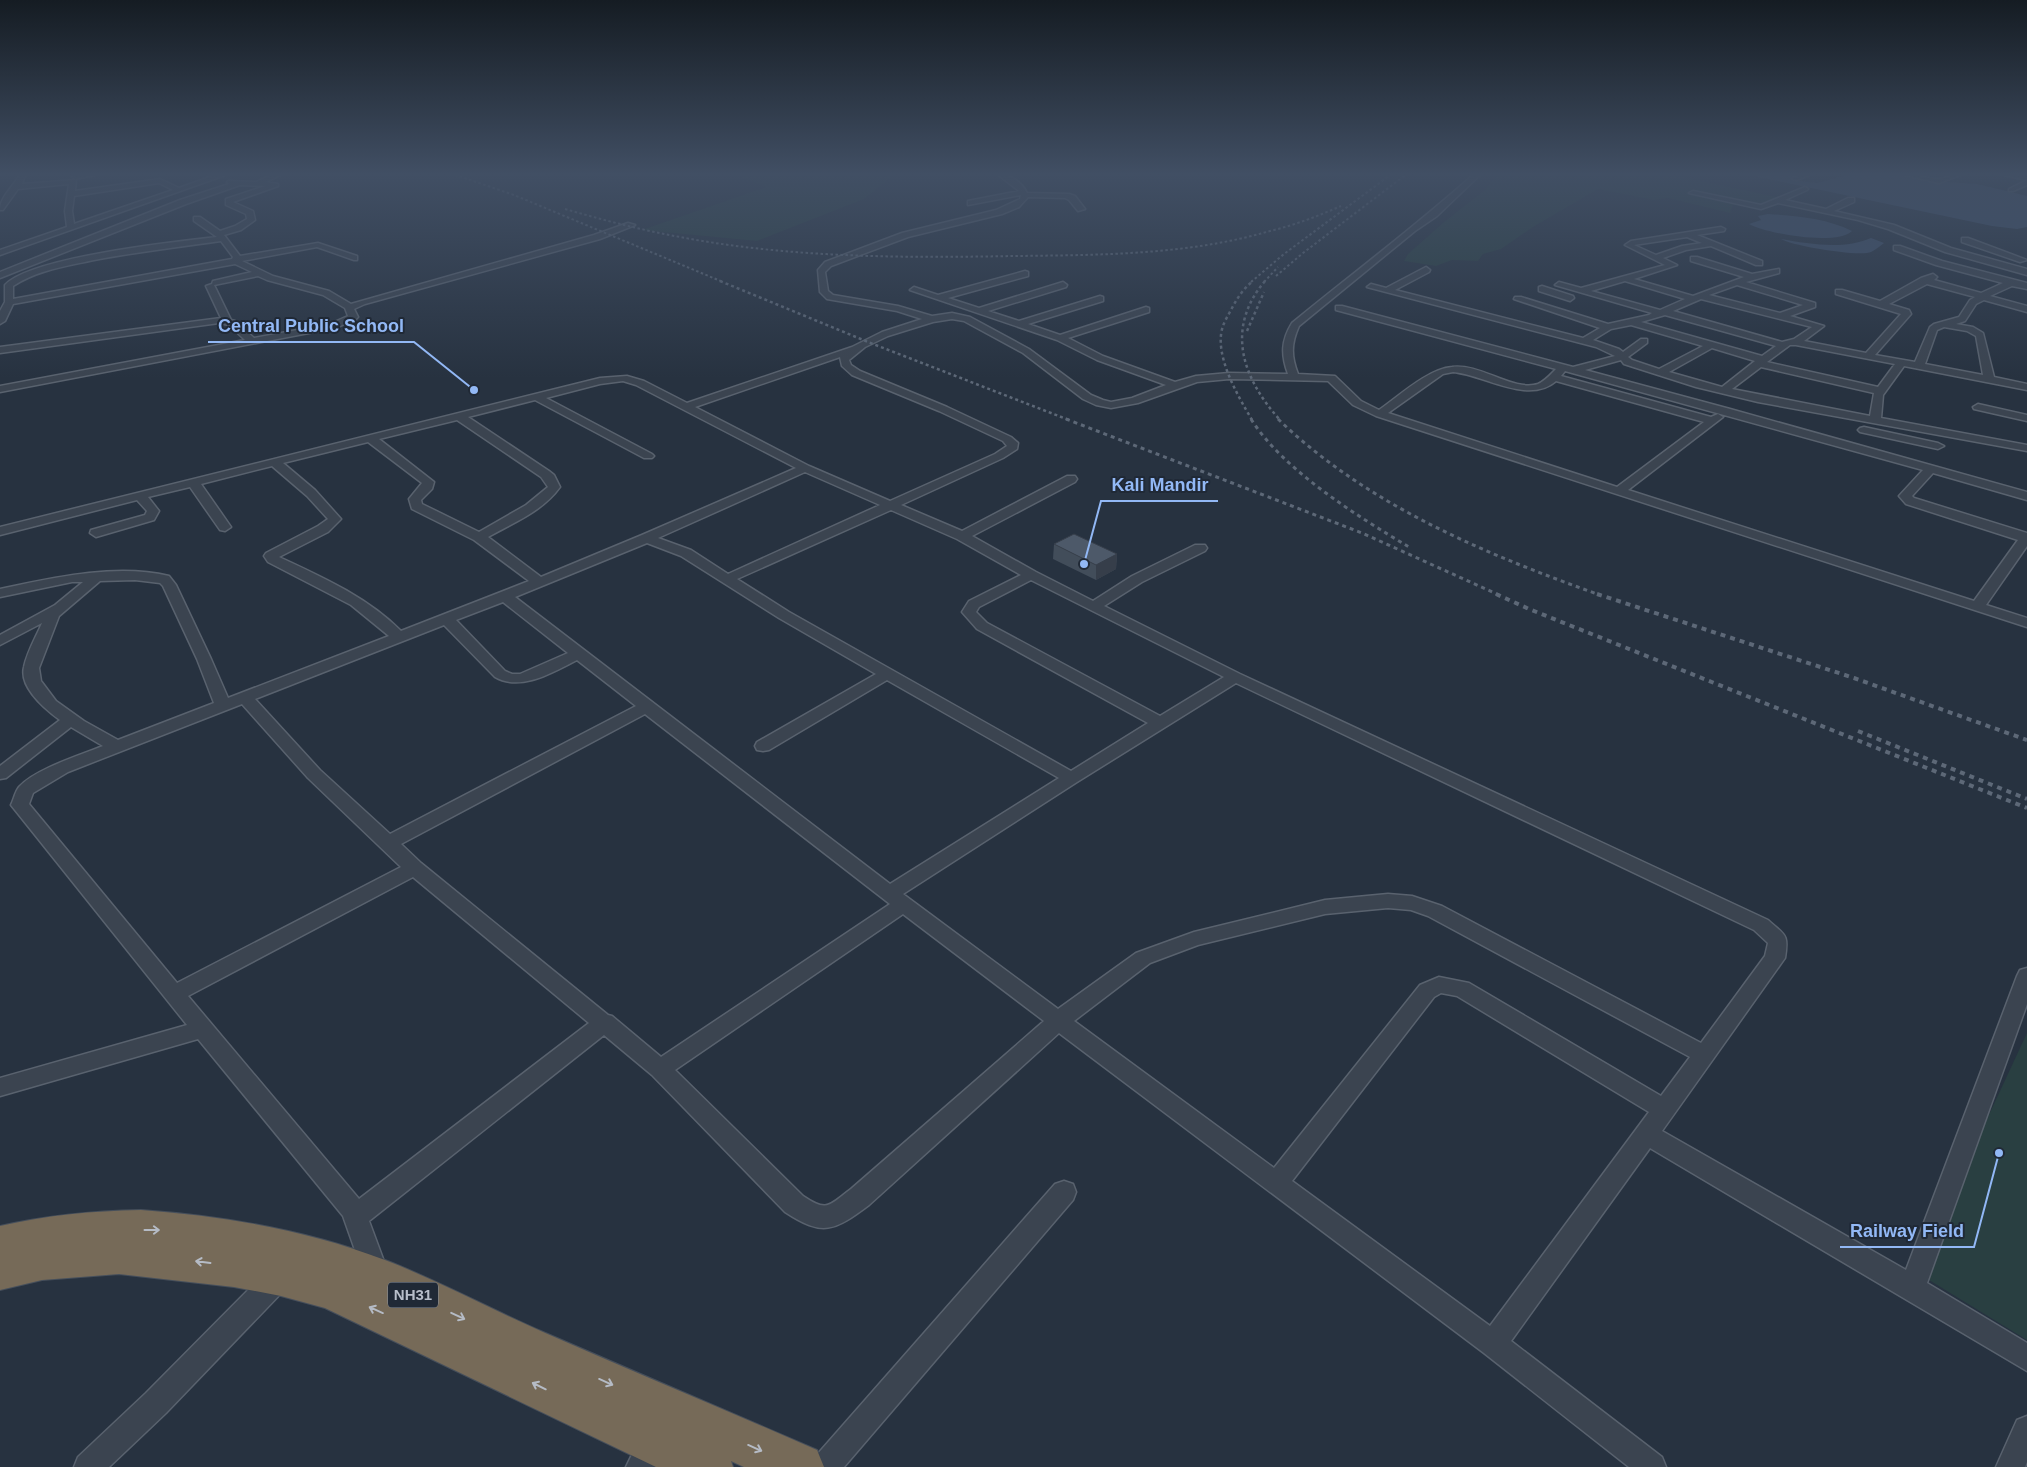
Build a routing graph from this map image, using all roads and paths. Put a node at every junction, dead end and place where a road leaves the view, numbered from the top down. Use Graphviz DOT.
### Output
graph roads {
  1 [pos="32,241"];
  2 [pos="86,241"];
  3 [pos="197,241"];
  4 [pos="224,241"];
  5 [pos="580,241"];
  6 [pos="887,241"];
  7 [pos="1397,241"];
  8 [pos="1641,241"];
  9 [pos="1706,241"];
  10 [pos="1926,241"];
  11 [pos="1969,241"];
  12 [pos="1712,244"];
  13 [pos="1897,248"];
  14 [pos="0,253"];
  15 [pos="1964,255"];
  16 [pos="1657,257"];
  17 [pos="354,258"];
  18 [pos="1694,259"];
  19 [pos="236,260"];
  20 [pos="1930,260"];
  21 [pos="2025,260"];
  22 [pos="1759,263"];
  23 [pos="1998,265"];
  24 [pos="20,268"];
  25 [pos="46,269"];
  26 [pos="1959,269"];
  27 [pos="1426,270"];
  28 [pos="1776,271"];
  29 [pos="2026,272"];
  30 [pos="258,273"];
  31 [pos="1646,273"];
  32 [pos="1025,274"];
  33 [pos="0,275"];
  34 [pos="1752,277"];
  35 [pos="1625,279"];
  36 [pos="1664,279"];
  37 [pos="1924,280"];
  38 [pos="2002,280"];
  39 [pos="1736,282"];
  40 [pos="2012,283"];
  41 [pos="1064,285"];
  42 [pos="1559,285"];
  43 [pos="2027,286"];
  44 [pos="1371,287"];
  45 [pos="1690,287"];
  46 [pos="1542,289"];
  47 [pos="914,290"];
  48 [pos="1387,291"];
  49 [pos="1582,291"];
  50 [pos="1838,292"];
  51 [pos="1701,296"];
  52 [pos="1982,297"];
  53 [pos="939,298"];
  54 [pos="1100,299"];
  55 [pos="1518,299"];
  56 [pos="1587,303"];
  57 [pos="1882,304"];
  58 [pos="5,306"];
  59 [pos="350,307"];
  60 [pos="1339,308"];
  61 [pos="898,309"];
  62 [pos="2027,309"];
  63 [pos="1146,310"];
  64 [pos="980,311"];
  65 [pos="1624,314"];
  66 [pos="1660,314"];
  67 [pos="1783,315"];
  68 [pos="932,319"];
  69 [pos="0,321"];
  70 [pos="227,321"];
  71 [pos="1637,321"];
  72 [pos="1020,324"];
  73 [pos="1942,324"];
  74 [pos="1608,327"];
  75 [pos="1060,338"];
  76 [pos="1585,341"];
  77 [pos="1644,341"];
  78 [pos="252,342"];
  79 [pos="1796,342"];
  80 [pos="1711,345"];
  81 [pos="1783,345"];
  82 [pos="1,350"];
  83 [pos="852,350"];
  84 [pos="1773,352"];
  85 [pos="1868,357"];
  86 [pos="1622,358"];
  87 [pos="1761,361"];
  88 [pos="1900,364"];
  89 [pos="1919,366"];
  90 [pos="1567,370"];
  91 [pos="1661,372"];
  92 [pos="1294,377"];
  93 [pos="1554,377"];
  94 [pos="1989,379"];
  95 [pos="1175,385"];
  96 [pos="2027,388"];
  97 [pos="0,389"];
  98 [pos="1723,391"];
  99 [pos="1881,391"];
  100 [pos="537,397"];
  101 [pos="686,407"];
  102 [pos="1978,407"];
  103 [pos="1726,412"];
  104 [pos="1380,414"];
  105 [pos="459,416"];
  106 [pos="2027,418"];
  107 [pos="1713,421"];
  108 [pos="1868,423"];
  109 [pos="1938,432"];
  110 [pos="370,438"];
  111 [pos="2027,448"];
  112 [pos="1861,450"];
  113 [pos="648,456"];
  114 [pos="1938,461"];
  115 [pos="274,462"];
  116 [pos="805,468"];
  117 [pos="1072,479"];
  118 [pos="193,482"];
  119 [pos="1619,492"];
  120 [pos="140,496"];
  121 [pos="2027,496"];
  122 [pos="892,504"];
  123 [pos="225,527"];
  124 [pos="0,531"];
  125 [pos="96,533"];
  126 [pos="962,536"];
  127 [pos="479,537"];
  128 [pos="2027,537"];
  129 [pos="647,538"];
  130 [pos="1200,548"];
  131 [pos="1031,574"];
  132 [pos="96,577"];
  133 [pos="727,579"];
  134 [pos="539,582"];
  135 [pos="0,593"];
  136 [pos="505,596"];
  137 [pos="1094,606"];
  138 [pos="1978,606"];
  139 [pos="60,607"];
  140 [pos="447,619"];
  141 [pos="2027,622"];
  142 [pos="399,637"];
  143 [pos="0,641"];
  144 [pos="579,654"];
  145 [pos="888,673"];
  146 [pos="1235,677"];
  147 [pos="245,697"];
  148 [pos="221,699"];
  149 [pos="646,707"];
  150 [pos="71,719"];
  151 [pos="1160,723"];
  152 [pos="108,742"];
  153 [pos="762,746"];
  154 [pos="0,774"];
  155 [pos="1071,778"];
  156 [pos="388,843"];
  157 [pos="414,868"];
  158 [pos="896,900"];
  159 [pos="2027,976"];
  160 [pos="174,994"];
  161 [pos="2022,1005"];
  162 [pos="605,1022"];
  163 [pos="1057,1022"];
  164 [pos="203,1029"];
  165 [pos="1705,1055"];
  166 [pos="660,1069"];
  167 [pos="0,1087"];
  168 [pos="1665,1110"];
  169 [pos="1646,1134"];
  170 [pos="1276,1184"];
  171 [pos="1064,1192"];
  172 [pos="356,1216"];
  173 [pos="0,1246"];
  174 [pos="0,1269"];
  175 [pos="281,1275"];
  176 [pos="377,1278"];
  177 [pos="1912,1288"];
  178 [pos="1493,1344"];
  179 [pos="2027,1358"];
  180 [pos="2027,1430"];
  181 [pos="646,1454"];
  182 [pos="88,1467"];
  183 [pos="709,1467"];
  184 [pos="800,1467"];
  185 [pos="825,1467"];
  186 [pos="1652,1467"];
  187 [pos="2010,1467"];
  1 -- 14 [label="street"];
  2 -- 24 [label="street"];
  3 -- 25 [label="street"];
  4 -- 19 [label="street"];
  5 -- 59 [label="street"];
  6 -- 61 [label="street"];
  7 -- 92 [label="street"];
  8 -- 16 [label="street"];
  9 -- 12 [label="street"];
  10 -- 15 [label="street"];
  11 -- 21 [label="street"];
  12 -- 16 [label="street"];
  12 -- 22 [label="street"];
  13 -- 20 [label="street"];
  15 -- 20 [label="street"];
  15 -- 23 [label="street"];
  16 -- 31 [label="street"];
  17 -- 19 [label="street"];
  18 -- 34 [label="street"];
  19 -- 30 [label="street"];
  19 -- 58 [label="street"];
  20 -- 26 [label="street"];
  21 -- 23 [label="street"];
  23 -- 29 [label="street"];
  24 -- 25 [label="street"];
  24 -- 33 [label="street"];
  25 -- 58 [label="street"];
  26 -- 37 [label="street"];
  26 -- 38 [label="street"];
  27 -- 48 [label="street"];
  28 -- 34 [label="street"];
  29 -- 38 [label="street"];
  30 -- 59 [label="street"];
  30 -- 70 [label="street"];
  31 -- 35 [label="street"];
  31 -- 36 [label="street"];
  32 -- 53 [label="street"];
  34 -- 39 [label="street"];
  35 -- 49 [label="street"];
  35 -- 51 [label="street"];
  37 -- 52 [label="street"];
  37 -- 57 [label="street"];
  38 -- 40 [label="street"];
  39 -- 51 [label="street"];
  39 -- 67 [label="street"];
  40 -- 43 [label="street"];
  40 -- 52 [label="street"];
  41 -- 64 [label="street"];
  42 -- 49 [label="street"];
  44 -- 48 [label="street"];
  45 -- 51 [label="street"];
  46 -- 56 [label="street"];
  47 -- 53 [label="street"];
  48 -- 76 [label="street"];
  49 -- 66 [label="street"];
  50 -- 57 [label="street"];
  51 -- 66 [label="street"];
  51 -- 67 [label="street"];
  52 -- 62 [label="street"];
  52 -- 73 [label="street"];
  53 -- 61 [label="street"];
  53 -- 64 [label="street"];
  54 -- 72 [label="street"];
  55 -- 74 [label="street"];
  57 -- 85 [label="street"];
  58 -- 69 [label="street"];
  59 -- 78 [label="street"];
  60 -- 90 [label="street"];
  61 -- 68 [label="street"];
  63 -- 75 [label="street"];
  64 -- 72 [label="street"];
  65 -- 71 [label="street"];
  66 -- 71 [label="street"];
  66 -- 81 [label="street"];
  66 -- 84 [label="street"];
  67 -- 79 [label="street"];
  68 -- 83 [label="street"];
  68 -- 95 [label="street"];
  70 -- 78 [label="street"];
  70 -- 82 [label="street"];
  71 -- 74 [label="street"];
  71 -- 80 [label="street"];
  72 -- 75 [label="street"];
  73 -- 89 [label="street"];
  73 -- 94 [label="street"];
  74 -- 76 [label="street"];
  75 -- 95 [label="street"];
  76 -- 86 [label="street"];
  77 -- 86 [label="street"];
  78 -- 97 [label="street"];
  79 -- 81 [label="street"];
  79 -- 85 [label="street"];
  80 -- 87 [label="street"];
  80 -- 91 [label="street"];
  81 -- 84 [label="street"];
  83 -- 101 [label="street"];
  83 -- 122 [label="street"];
  84 -- 87 [label="street"];
  85 -- 88 [label="street"];
  86 -- 90 [label="street"];
  86 -- 91 [label="street"];
  87 -- 98 [label="street"];
  87 -- 99 [label="street"];
  88 -- 89 [label="street"];
  88 -- 99 [label="street"];
  89 -- 94 [label="street"];
  90 -- 93 [label="street"];
  90 -- 103 [label="street"];
  91 -- 98 [label="street"];
  92 -- 95 [label="street"];
  92 -- 104 [label="street"];
  93 -- 104 [label="street"];
  93 -- 107 [label="street"];
  94 -- 96 [label="street"];
  98 -- 108 [label="street"];
  99 -- 108 [label="street"];
  100 -- 101 [label="street"];
  100 -- 105 [label="street"];
  100 -- 113 [label="street"];
  101 -- 116 [label="street"];
  102 -- 106 [label="street"];
  103 -- 107 [label="street"];
  103 -- 112 [label="street"];
  104 -- 119 [label="street"];
  105 -- 110 [label="street"];
  105 -- 127 [label="street"];
  107 -- 119 [label="street"];
  108 -- 109 [label="street"];
  108 -- 112 [label="street"];
  108 -- 114 [label="street"];
  109 -- 111 [label="street"];
  109 -- 114 [label="street"];
  110 -- 115 [label="street"];
  110 -- 127 [label="street"];
  112 -- 114 [label="street"];
  114 -- 121 [label="street"];
  114 -- 128 [label="street"];
  115 -- 118 [label="street"];
  115 -- 142 [label="street"];
  116 -- 122 [label="street"];
  116 -- 129 [label="street"];
  117 -- 126 [label="street"];
  118 -- 120 [label="street"];
  118 -- 123 [label="street"];
  119 -- 138 [label="street"];
  120 -- 124 [label="street"];
  120 -- 125 [label="street"];
  122 -- 126 [label="street"];
  122 -- 133 [label="street"];
  126 -- 131 [label="street"];
  127 -- 134 [label="street"];
  128 -- 138 [label="street"];
  129 -- 133 [label="street"];
  129 -- 134 [label="street"];
  130 -- 137 [label="street"];
  131 -- 137 [label="street"];
  131 -- 151 [label="street"];
  132 -- 135 [label="street"];
  132 -- 139 [label="street"];
  132 -- 148 [label="street"];
  133 -- 145 [label="street"];
  134 -- 136 [label="street"];
  136 -- 140 [label="street"];
  136 -- 144 [label="street"];
  137 -- 146 [label="street"];
  138 -- 141 [label="street"];
  139 -- 143 [label="street"];
  139 -- 150 [label="street"];
  140 -- 142 [label="street"];
  140 -- 144 [label="street"];
  142 -- 147 [label="street"];
  144 -- 149 [label="street"];
  145 -- 153 [label="street"];
  145 -- 155 [label="street"];
  146 -- 151 [label="street"];
  146 -- 165 [label="street"];
  147 -- 148 [label="street"];
  147 -- 156 [label="street"];
  148 -- 152 [label="street"];
  149 -- 156 [label="street"];
  149 -- 158 [label="street"];
  150 -- 152 [label="street"];
  150 -- 154 [label="street"];
  151 -- 155 [label="street"];
  152 -- 160 [label="street"];
  155 -- 158 [label="street"];
  156 -- 157 [label="street"];
  157 -- 160 [label="street"];
  157 -- 162 [label="street"];
  158 -- 163 [label="street"];
  158 -- 166 [label="street"];
  159 -- 161 [label="street"];
  160 -- 164 [label="street"];
  161 -- 177 [label="street"];
  162 -- 166 [label="street"];
  162 -- 172 [label="street"];
  163 -- 165 [label="street"];
  163 -- 166 [label="street"];
  163 -- 170 [label="street"];
  164 -- 167 [label="street"];
  164 -- 172 [label="street"];
  165 -- 168 [label="street"];
  168 -- 169 [label="street"];
  168 -- 170 [label="street"];
  169 -- 177 [label="street"];
  169 -- 178 [label="street"];
  170 -- 178 [label="street"];
  171 -- 185 [label="street"];
  172 -- 176 [label="street"];
  173 -- 176 [label="highway, NH31, one-way"];
  175 -- 174 [label="highway, NH31, one-way"];
  181 -- 175 [label="highway, NH31, one-way"];
  175 -- 182 [label="street"];
  176 -- 184 [label="highway, NH31, one-way"];
  177 -- 179 [label="street"];
  178 -- 186 [label="street"];
  180 -- 187 [label="street"];
  181 -- 183 [label="highway, NH31"];
}
